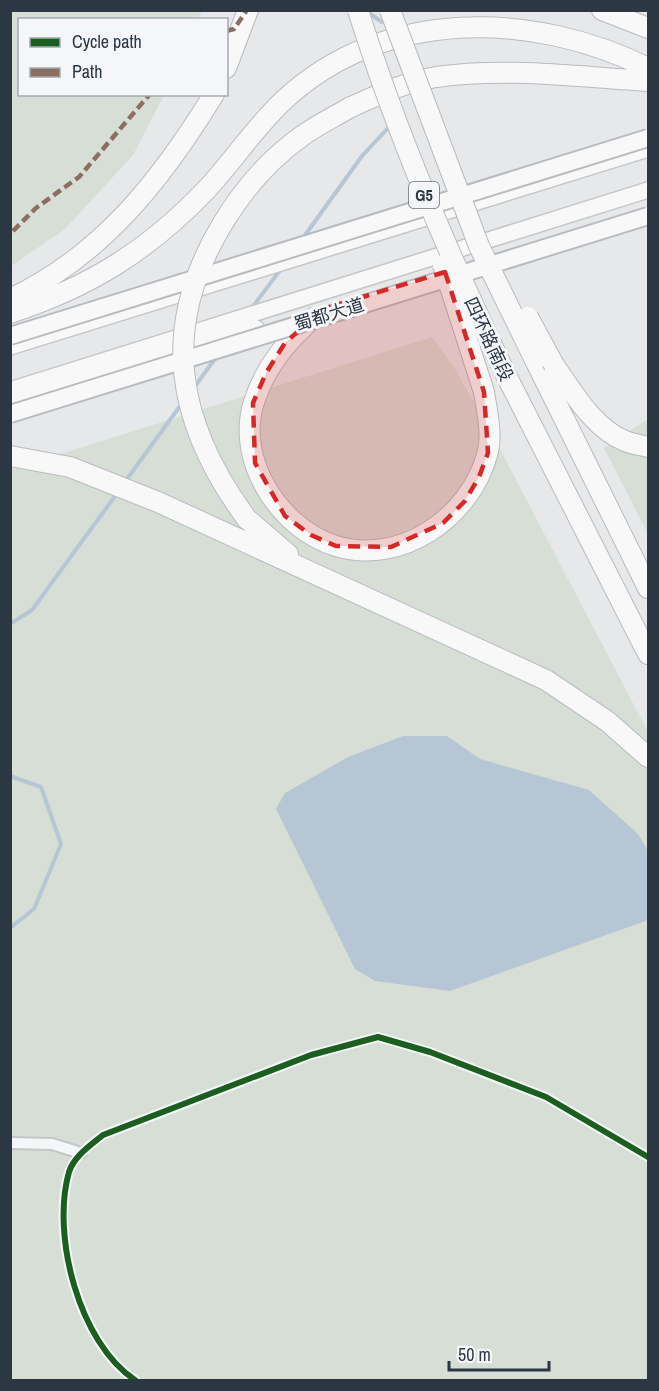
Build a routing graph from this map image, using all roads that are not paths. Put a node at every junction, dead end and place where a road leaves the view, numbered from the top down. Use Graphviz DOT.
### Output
graph roads {
  1 [pos="248,10"];
  2 [pos="357,10"];
  3 [pos="390,10"];
  4 [pos="602,10"];
  5 [pos="648,28"];
  6 [pos="228,63"];
  7 [pos="648,68"];
  8 [pos="648,81"];
  9 [pos="213,96"];
  10 [pos="648,138"];
  11 [pos="648,149"];
  12 [pos="417,176"];
  13 [pos="648,190"];
  14 [pos="648,210"];
  15 [pos="648,216"];
  16 [pos="625,217"];
  17 [pos="10,299"];
  18 [pos="323,309"];
  19 [pos="10,313"];
  20 [pos="10,336"];
  21 [pos="10,347"];
  22 [pos="544,362"];
  23 [pos="10,390"];
  24 [pos="10,403"];
  25 [pos="10,414"];
  26 [pos="648,447"];
  27 [pos="10,456"];
  28 [pos="304,567"];
  29 [pos="648,588"];
  30 [pos="648,654"];
  31 [pos="648,757"];
  32 [pos="10,1143"];
  33 [pos="81,1153"];
  1 -- 6 [label="highway"];
  2 -- 12 [label="highway, 四环路南段 / G5, bridge"];
  3 -- 22 [label="highway, 四环路南段 / G5, bridge"];
  4 -- 5 [label="highway"];
  7 -- 19 [label="highway"];
  8 -- 28 [label="highway, bridge"];
  9 -- 17 [label="highway"];
  10 -- 20 [label="highway, bridge"];
  11 -- 21 [label="main road"];
  12 -- 18 [label="highway, bridge"];
  12 -- 30 [label="highway, 四环路南段 / G5, bridge"];
  13 -- 23 [label="main road"];
  14 -- 16 [label="highway"];
  15 -- 16 [label="highway"];
  15 -- 25 [label="highway, 蜀都大道, bridge"];
  16 -- 18 [label="highway"];
  18 -- 24 [label="highway"];
  22 -- 26 [label="highway"];
  22 -- 29 [label="highway, 四环路南段 / G5"];
  27 -- 28 [label="highway"];
  28 -- 31 [label="highway"];
  32 -- 33 [label="street"];
}
